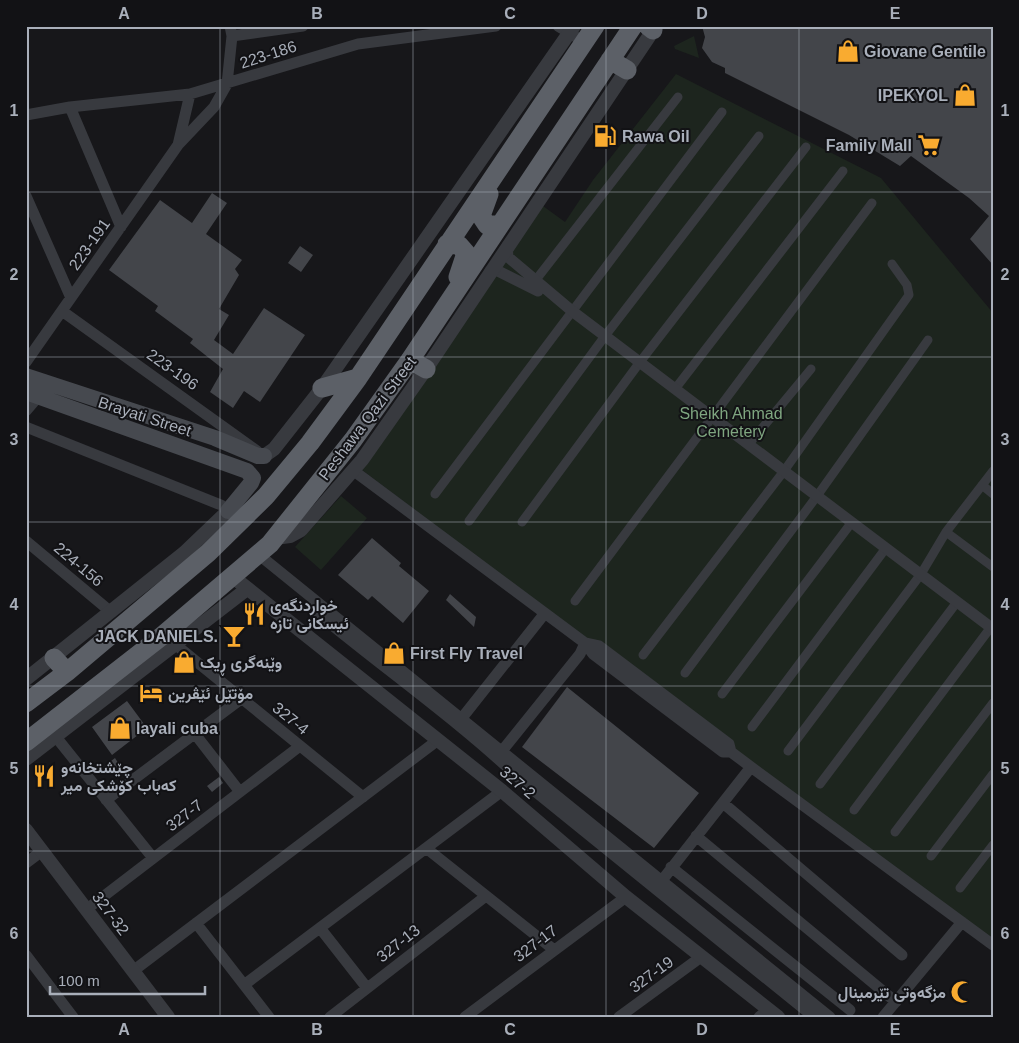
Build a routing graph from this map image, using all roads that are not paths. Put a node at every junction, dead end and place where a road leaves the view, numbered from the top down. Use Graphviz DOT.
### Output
graph roads {
  1 [pos="303,26"];
  2 [pos="496,26"];
  3 [pos="558,26"];
  4 [pos="596,26"];
  5 [pos="633,26"];
  6 [pos="652,28"];
  7 [pos="231,31"];
  8 [pos="577,34"];
  9 [pos="610,60"];
  10 [pos="627,70"];
  11 [pos="227,84"];
  12 [pos="190,94"];
  13 [pos="678,96"];
  14 [pos="70,107"];
  15 [pos="722,112"];
  16 [pos="26,115"];
  17 [pos="759,136"];
  18 [pos="178,145"];
  19 [pos="806,147"];
  20 [pos="508,154"];
  21 [pos="843,171"];
  22 [pos="26,196"];
  23 [pos="872,203"];
  24 [pos="500,225"];
  25 [pos="121,227"];
  26 [pos="447,244"];
  27 [pos="507,246"];
  28 [pos="892,264"];
  29 [pos="490,272"];
  30 [pos="535,281"];
  31 [pos="71,298"];
  32 [pos="446,305"];
  33 [pos="62,311"];
  34 [pos="572,311"];
  35 [pos="605,336"];
  36 [pos="928,340"];
  37 [pos="26,362"];
  38 [pos="640,362"];
  39 [pos="418,364"];
  40 [pos="811,368"];
  41 [pos="26,376"];
  42 [pos="358,378"];
  43 [pos="322,388"];
  44 [pos="675,389"];
  45 [pos="32,395"];
  46 [pos="102,402"];
  47 [pos="26,411"];
  48 [pos="713,417"];
  49 [pos="99,418"];
  50 [pos="26,427"];
  51 [pos="749,444"];
  52 [pos="264,456"];
  53 [pos="354,471"];
  54 [pos="784,471"];
  55 [pos="993,471"];
  56 [pos="982,485"];
  57 [pos="435,494"];
  58 [pos="993,494"];
  59 [pos="817,496"];
  60 [pos="234,517"];
  61 [pos="469,521"];
  62 [pos="522,522"];
  63 [pos="852,522"];
  64 [pos="946,532"];
  65 [pos="274,538"];
  66 [pos="26,541"];
  67 [pos="886,548"];
  68 [pos="256,557"];
  69 [pos="993,567"];
  70 [pos="921,574"];
  71 [pos="240,583"];
  72 [pos="576,601"];
  73 [pos="957,602"];
  74 [pos="111,612"];
  75 [pos="545,612"];
  76 [pos="992,628"];
  77 [pos="585,643"];
  78 [pos="176,645"];
  79 [pos="643,655"];
  80 [pos="60,665"];
  81 [pos="685,673"];
  82 [pos="26,679"];
  83 [pos="95,689"];
  84 [pos="722,694"];
  85 [pos="241,699"];
  86 [pos="26,703"];
  87 [pos="993,703"];
  88 [pos="87,714"];
  89 [pos="459,722"];
  90 [pos="752,727"];
  91 [pos="195,734"];
  92 [pos="56,737"];
  93 [pos="438,740"];
  94 [pos="26,742"];
  95 [pos="300,746"];
  96 [pos="788,751"];
  97 [pos="500,754"];
  98 [pos="26,759"];
  99 [pos="751,767"];
  100 [pos="993,774"];
  101 [pos="820,784"];
  102 [pos="502,791"];
  103 [pos="240,792"];
  104 [pos="363,797"];
  105 [pos="106,800"];
  106 [pos="723,803"];
  107 [pos="854,810"];
  108 [pos="26,830"];
  109 [pos="894,832"];
  110 [pos="696,836"];
  111 [pos="993,845"];
  112 [pos="426,848"];
  113 [pos="42,851"];
  114 [pos="931,856"];
  115 [pos="153,858"];
  116 [pos="26,863"];
  117 [pos="671,867"];
  118 [pos="658,885"];
  119 [pos="960,888"];
  120 [pos="486,896"];
  121 [pos="626,897"];
  122 [pos="87,909"];
  123 [pos="962,922"];
  124 [pos="196,923"];
  125 [pos="320,928"];
  126 [pos="993,945"];
  127 [pos="553,949"];
  128 [pos="902,955"];
  129 [pos="27,957"];
  130 [pos="701,957"];
  131 [pos="133,971"];
  132 [pos="244,985"];
  133 [pos="367,988"];
  134 [pos="896,1002"];
  135 [pos="850,1010"];
  136 [pos="769,1014"];
  137 [pos="73,1017"];
  138 [pos="168,1017"];
  139 [pos="269,1017"];
  140 [pos="330,1017"];
  141 [pos="465,1017"];
  142 [pos="619,1017"];
  143 [pos="814,1017"];
  144 [pos="830,1017"];
  145 [pos="883,1017"];
  1 -- 7 [label="street"];
  2 -- 11 [label="street, 223-186"];
  3 -- 8 [label="street"];
  4 -- 8 [label="highway, Peshawa Qazi Street"];
  5 -- 9 [label="highway, Peshawa Qazi Street"];
  6 -- 10 [label="street"];
  7 -- 11 [label="street"];
  8 -- 20 [label="highway, Peshawa Qazi Street"];
  8 -- 43 [label="street"];
  9 -- 10 [label="highway"];
  9 -- 24 [label="highway, Peshawa Qazi Street"];
  10 -- 27 [label="street"];
  11 -- 12 [label="street, 223-186"];
  11 -- 18 [label="street"];
  12 -- 14 [label="street, 223-186"];
  12 -- 18 [label="street"];
  13 -- 30 [label="street"];
  14 -- 16 [label="street, 223-186"];
  14 -- 25 [label="street"];
  15 -- 34 [label="street"];
  17 -- 35 [label="street"];
  18 -- 25 [label="street, 223-191"];
  19 -- 38 [label="street"];
  20 -- 24 [label="highway"];
  20 -- 26 [label="highway, Peshawa Qazi Street"];
  21 -- 44 [label="street"];
  22 -- 31 [label="street"];
  23 -- 48 [label="street"];
  24 -- 32 [label="highway, Peshawa Qazi Street"];
  25 -- 31 [label="street, 223-191"];
  26 -- 32 [label="highway"];
  26 -- 42 [label="highway, Peshawa Qazi Street"];
  27 -- 29 [label="street"];
  27 -- 30 [label="street"];
  28 -- 54 [label="street"];
  29 -- 34 [label="street"];
  29 -- 39 [label="street"];
  30 -- 34 [label="street"];
  31 -- 33 [label="street, 223-191"];
  32 -- 39 [label="highway, Peshawa Qazi Street"];
  33 -- 37 [label="street, 223-191"];
  33 -- 52 [label="street, 223-196"];
  34 -- 35 [label="street"];
  34 -- 57 [label="street"];
  35 -- 38 [label="street"];
  35 -- 61 [label="street"];
  36 -- 59 [label="street"];
  38 -- 44 [label="street"];
  38 -- 62 [label="street"];
  39 -- 53 [label="street"];
  39 -- 65 [label="highway, Peshawa Qazi Street"];
  40 -- 51 [label="street"];
  41 -- 46 [label="main road, Brayati Street"];
  42 -- 43 [label="highway"];
  42 -- 60 [label="highway, Peshawa Qazi Street"];
  43 -- 52 [label="street"];
  44 -- 48 [label="street"];
  45 -- 47 [label="street"];
  45 -- 49 [label="main road, Brayati Street"];
  46 -- 49 [label="main road"];
  46 -- 52 [label="main road, Brayati Street"];
  48 -- 51 [label="street"];
  48 -- 72 [label="street"];
  49 -- 60 [label="main road, Brayati Street"];
  50 -- 60 [label="street"];
  51 -- 54 [label="street"];
  53 -- 65 [label="street"];
  53 -- 75 [label="street"];
  54 -- 59 [label="street"];
  54 -- 79 [label="street"];
  55 -- 56 [label="street"];
  56 -- 58 [label="street"];
  56 -- 64 [label="street"];
  59 -- 63 [label="street"];
  59 -- 81 [label="street"];
  60 -- 74 [label="street"];
  60 -- 80 [label="highway, Peshawa Qazi Street"];
  63 -- 67 [label="street"];
  63 -- 84 [label="street"];
  64 -- 69 [label="street"];
  64 -- 70 [label="street"];
  65 -- 68 [label="highway, Peshawa Qazi Street"];
  66 -- 74 [label="street, 224-156"];
  67 -- 70 [label="street"];
  67 -- 90 [label="street"];
  68 -- 71 [label="highway, Peshawa Qazi Street"];
  68 -- 89 [label="street"];
  70 -- 73 [label="street"];
  70 -- 96 [label="street"];
  71 -- 78 [label="street"];
  71 -- 83 [label="highway, Peshawa Qazi Street"];
  71 -- 93 [label="street, 327-2"];
  73 -- 76 [label="street"];
  73 -- 101 [label="street"];
  74 -- 80 [label="street"];
  75 -- 77 [label="street"];
  75 -- 89 [label="street"];
  76 -- 107 [label="street"];
  77 -- 97 [label="street"];
  77 -- 99 [label="street"];
  78 -- 85 [label="street, 327-4"];
  78 -- 88 [label="street"];
  80 -- 82 [label="street"];
  80 -- 86 [label="highway, Peshawa Qazi Street"];
  83 -- 88 [label="highway"];
  83 -- 94 [label="highway, Peshawa Qazi Street"];
  85 -- 91 [label="street"];
  85 -- 95 [label="street, 327-4"];
  87 -- 109 [label="street"];
  88 -- 92 [label="street"];
  89 -- 97 [label="street"];
  91 -- 103 [label="street"];
  91 -- 105 [label="street"];
  92 -- 98 [label="street"];
  92 -- 105 [label="street"];
  93 -- 102 [label="street, 327-2"];
  93 -- 104 [label="street"];
  95 -- 103 [label="street, 327-7"];
  95 -- 104 [label="street, 327-4"];
  97 -- 118 [label="street"];
  99 -- 106 [label="street"];
  99 -- 123 [label="street"];
  100 -- 114 [label="street"];
  102 -- 112 [label="street"];
  102 -- 121 [label="street, 327-2"];
  103 -- 115 [label="street, 327-7"];
  104 -- 124 [label="street"];
  105 -- 115 [label="street"];
  106 -- 110 [label="street"];
  106 -- 128 [label="street"];
  108 -- 113 [label="street, 327-32"];
  110 -- 117 [label="street"];
  110 -- 134 [label="street"];
  111 -- 119 [label="street"];
  112 -- 120 [label="street"];
  112 -- 125 [label="street"];
  113 -- 116 [label="street"];
  113 -- 122 [label="street, 327-32"];
  115 -- 122 [label="street, 327-7"];
  117 -- 118 [label="street"];
  117 -- 135 [label="street"];
  118 -- 143 [label="street"];
  118 -- 144 [label="street"];
  120 -- 127 [label="street"];
  120 -- 133 [label="street, 327-13"];
  121 -- 127 [label="street, 327-17"];
  121 -- 130 [label="street, 327-2"];
  122 -- 131 [label="street, 327-32"];
  123 -- 126 [label="street"];
  123 -- 134 [label="street"];
  124 -- 131 [label="street"];
  124 -- 132 [label="street"];
  125 -- 132 [label="street"];
  125 -- 133 [label="street"];
  127 -- 141 [label="street, 327-17"];
  129 -- 137 [label="street"];
  130 -- 136 [label="street, 327-2"];
  130 -- 142 [label="street, 327-19"];
  131 -- 138 [label="street, 327-32"];
  132 -- 139 [label="street"];
  133 -- 140 [label="street, 327-13"];
  134 -- 145 [label="street"];
}
